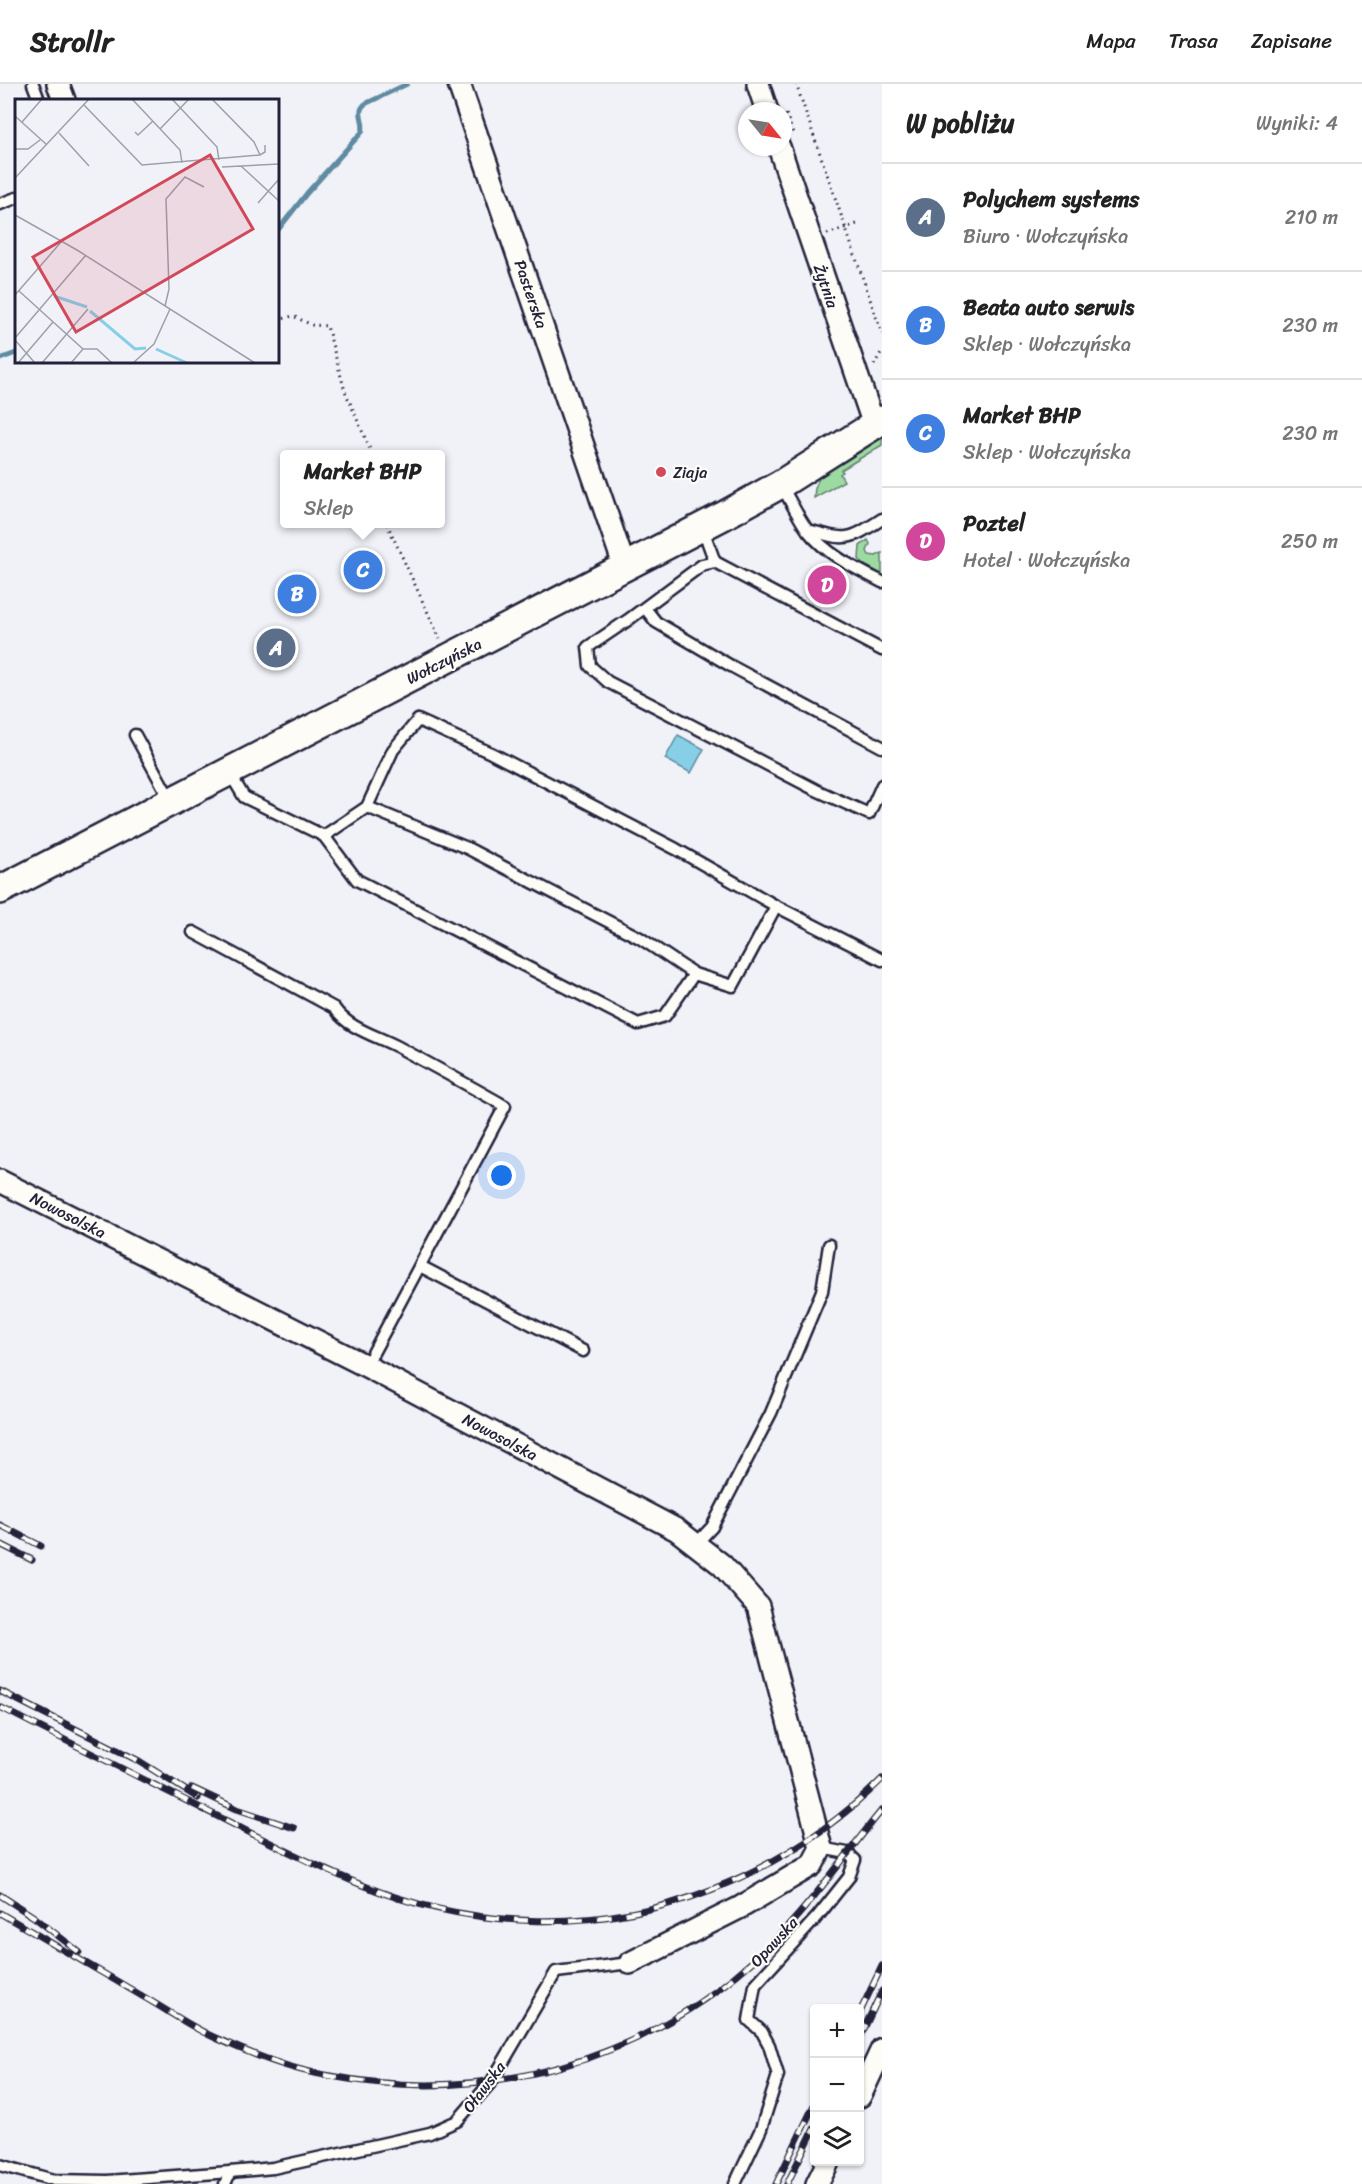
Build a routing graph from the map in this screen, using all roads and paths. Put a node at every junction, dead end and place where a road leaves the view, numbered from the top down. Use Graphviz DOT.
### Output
graph roads {
  1 [pos="33,84"];
  2 [pos="58,84"];
  3 [pos="459,84"];
  4 [pos="758,84"];
  5 [pos="796,84"];
  6 [pos="39,99"];
  7 [pos="64,99"];
  8 [pos="764,102"];
  9 [pos="782,156"];
  10 [pos="15,198"];
  11 [pos="0,204"];
  12 [pos="857,224"];
  13 [pos="845,227"];
  14 [pos="810,239"];
  15 [pos="279,320"];
  16 [pos="882,334"];
  17 [pos="874,367"];
  18 [pos="882,370"];
  19 [pos="878,423"];
  20 [pos="370,450"];
  21 [pos="781,484"];
  22 [pos="882,519"];
  23 [pos="702,527"];
  24 [pos="389,528"];
  25 [pos="808,530"];
  26 [pos="715,562"];
  27 [pos="625,568"];
  28 [pos="882,582"];
  29 [pos="645,608"];
  30 [pos="882,650"];
  31 [pos="448,659"];
  32 [pos="135,735"];
  33 [pos="882,747"];
  34 [pos="228,772"];
  35 [pos="882,784"];
  36 [pos="171,801"];
  37 [pos="367,807"];
  38 [pos="324,836"];
  39 [pos="0,890"];
  40 [pos="776,906"];
  41 [pos="193,932"];
  42 [pos="882,960"];
  43 [pos="694,974"];
  44 [pos="0,1181"];
  45 [pos="829,1245"];
  46 [pos="420,1266"];
  47 [pos="584,1351"];
  48 [pos="366,1366"];
  49 [pos="696,1544"];
  50 [pos="821,1848"];
  51 [pos="630,1963"];
  52 [pos="882,2049"];
  53 [pos="864,2087"];
  54 [pos="0,2165"];
  55 [pos="826,2166"];
  56 [pos="230,2172"];
  57 [pos="108,2182"];
  58 [pos="225,2184"];
  59 [pos="735,2184"];
  60 [pos="817,2184"];
  1 -- 6 [label="lane"];
  2 -- 7 [label="street"];
  3 -- 27 [label="street, Pasterska"];
  4 -- 8 [label="street"];
  5 -- 13 [label="path"];
  9 -- 14 [label="street, Żytnia"];
  10 -- 11 [label="lane"];
  12 -- 13 [label="path"];
  13 -- 14 [label="path"];
  13 -- 16 [label="path"];
  14 -- 19 [label="street, Żytnia"];
  15 -- 20 [label="path"];
  17 -- 18 [label="path"];
  19 -- 21 [label="street, Wołczyńska"];
  21 -- 23 [label="street, Wołczyńska"];
  21 -- 25 [label="lane"];
  22 -- 25 [label="lane"];
  23 -- 26 [label="lane"];
  23 -- 27 [label="street, Wołczyńska"];
  24 -- 31 [label="path"];
  25 -- 28 [label="lane"];
  26 -- 29 [label="lane"];
  26 -- 30 [label="lane"];
  27 -- 31 [label="street, Wołczyńska"];
  29 -- 33 [label="lane"];
  29 -- 35 [label="lane"];
  31 -- 34 [label="street, Wołczyńska"];
  32 -- 36 [label="lane"];
  34 -- 36 [label="street, Wołczyńska"];
  34 -- 38 [label="lane"];
  36 -- 39 [label="street, Wołczyńska"];
  37 -- 38 [label="lane"];
  37 -- 40 [label="lane"];
  37 -- 43 [label="lane"];
  38 -- 43 [label="lane"];
  40 -- 42 [label="lane"];
  40 -- 43 [label="lane"];
  41 -- 46 [label="lane"];
  44 -- 48 [label="street, Nowosolska"];
  45 -- 49 [label="lane"];
  46 -- 47 [label="lane"];
  46 -- 48 [label="lane"];
  48 -- 49 [label="street, Nowosolska"];
  49 -- 50 [label="street, Nowosolska"];
  50 -- 51 [label="street, Oławska"];
  50 -- 59 [label="lane, Opawska"];
  51 -- 56 [label="lane, Oławska"];
  52 -- 53 [label="street"];
  54 -- 57 [label="lane, Oławska"];
  55 -- 60 [label="street"];
  56 -- 57 [label="lane, Oławska"];
  56 -- 58 [label="lane"];
}
